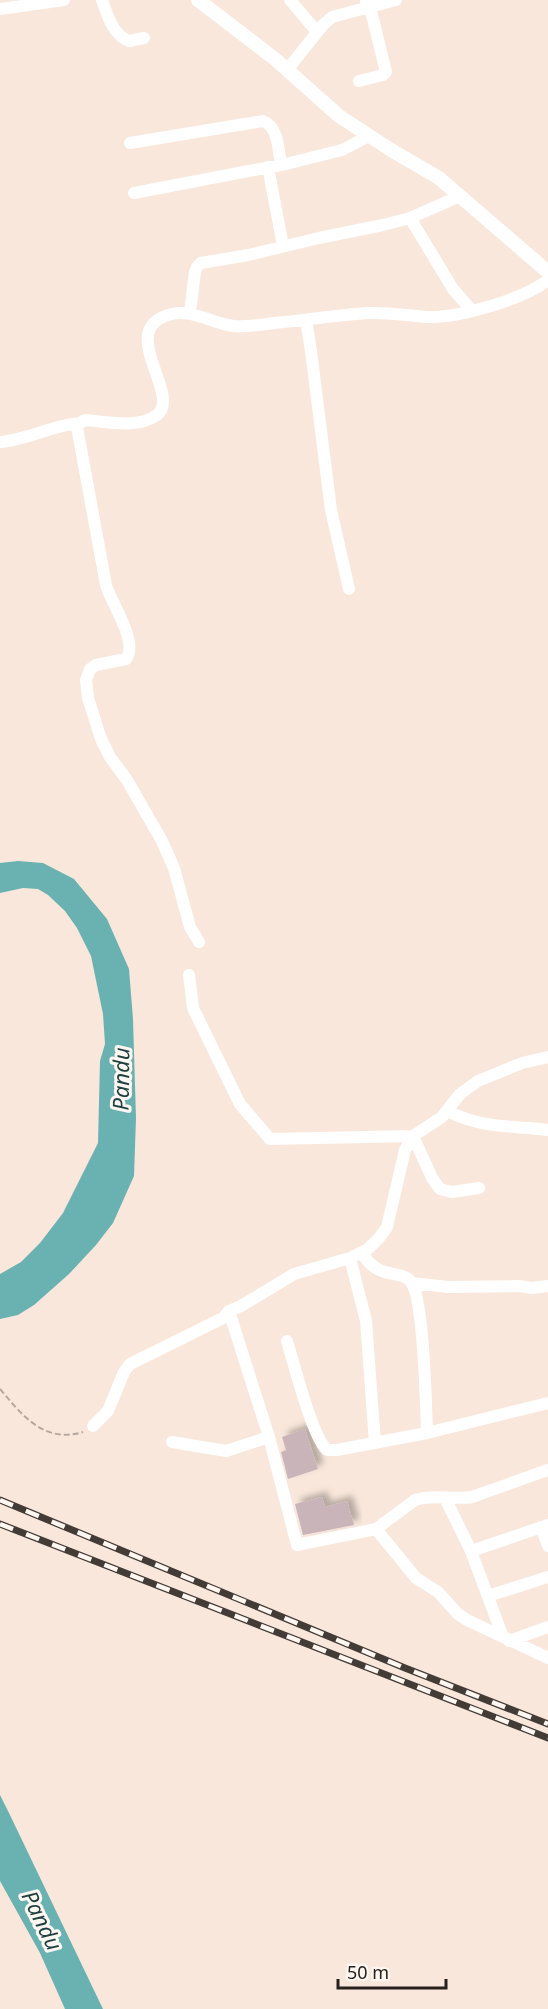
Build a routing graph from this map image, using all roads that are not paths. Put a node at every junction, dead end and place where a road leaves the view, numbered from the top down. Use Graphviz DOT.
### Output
graph roads {
  1 [pos="64,0"];
  2 [pos="102,0"];
  3 [pos="198,0"];
  4 [pos="290,0"];
  5 [pos="396,0"];
  6 [pos="367,3"];
  7 [pos="0,9"];
  8 [pos="317,32"];
  9 [pos="144,38"];
  10 [pos="287,70"];
  11 [pos="359,81"];
  12 [pos="369,136"];
  13 [pos="130,143"];
  14 [pos="275,166"];
  15 [pos="134,193"];
  16 [pos="460,196"];
  17 [pos="410,218"];
  18 [pos="283,246"];
  19 [pos="548,272"];
  20 [pos="548,280"];
  21 [pos="472,312"];
  22 [pos="190,313"];
  23 [pos="306,320"];
  24 [pos="80,423"];
  25 [pos="0,442"];
  26 [pos="349,589"];
  27 [pos="199,942"];
  28 [pos="189,975"];
  29 [pos="548,1057"];
  30 [pos="448,1111"];
  31 [pos="548,1130"];
  32 [pos="413,1136"];
  33 [pos="478,1188"];
  34 [pos="356,1255"];
  35 [pos="412,1283"];
  36 [pos="548,1286"];
  37 [pos="229,1311"];
  38 [pos="287,1341"];
  39 [pos="548,1403"];
  40 [pos="93,1426"];
  41 [pos="428,1433"];
  42 [pos="269,1437"];
  43 [pos="172,1442"];
  44 [pos="375,1443"];
  45 [pos="548,1470"];
  46 [pos="445,1498"];
  47 [pos="545,1526"];
  48 [pos="376,1529"];
  49 [pos="548,1546"];
  50 [pos="471,1551"];
  51 [pos="548,1577"];
  52 [pos="488,1596"];
  53 [pos="548,1627"];
  54 [pos="506,1639"];
  55 [pos="548,1658"];
  1 -- 7 [label="street"];
  2 -- 9 [label="street"];
  3 -- 10 [label="street"];
  4 -- 8 [label="street"];
  5 -- 6 [label="street"];
  6 -- 8 [label="street"];
  6 -- 11 [label="street"];
  8 -- 10 [label="street"];
  10 -- 12 [label="street"];
  12 -- 14 [label="street"];
  12 -- 16 [label="street"];
  13 -- 14 [label="street"];
  14 -- 15 [label="street"];
  14 -- 18 [label="street"];
  16 -- 17 [label="street"];
  16 -- 19 [label="street"];
  17 -- 18 [label="street"];
  17 -- 21 [label="street"];
  18 -- 22 [label="street"];
  20 -- 21 [label="street"];
  21 -- 23 [label="street"];
  22 -- 23 [label="street"];
  22 -- 24 [label="street"];
  23 -- 26 [label="street"];
  24 -- 25 [label="street"];
  24 -- 27 [label="street"];
  28 -- 32 [label="street"];
  29 -- 30 [label="street"];
  30 -- 31 [label="street"];
  30 -- 32 [label="street"];
  32 -- 33 [label="street"];
  32 -- 34 [label="street"];
  34 -- 35 [label="street"];
  34 -- 37 [label="street"];
  34 -- 44 [label="street"];
  35 -- 36 [label="street"];
  35 -- 41 [label="street"];
  37 -- 40 [label="street"];
  37 -- 42 [label="street"];
  38 -- 44 [label="street"];
  39 -- 41 [label="street"];
  41 -- 44 [label="street"];
  42 -- 43 [label="street"];
  42 -- 48 [label="street"];
  45 -- 46 [label="street"];
  46 -- 48 [label="street"];
  46 -- 50 [label="street"];
  47 -- 49 [label="street"];
  47 -- 50 [label="street"];
  48 -- 54 [label="street"];
  50 -- 52 [label="street"];
  51 -- 52 [label="street"];
  52 -- 54 [label="street"];
  53 -- 54 [label="street"];
  54 -- 55 [label="street"];
}
